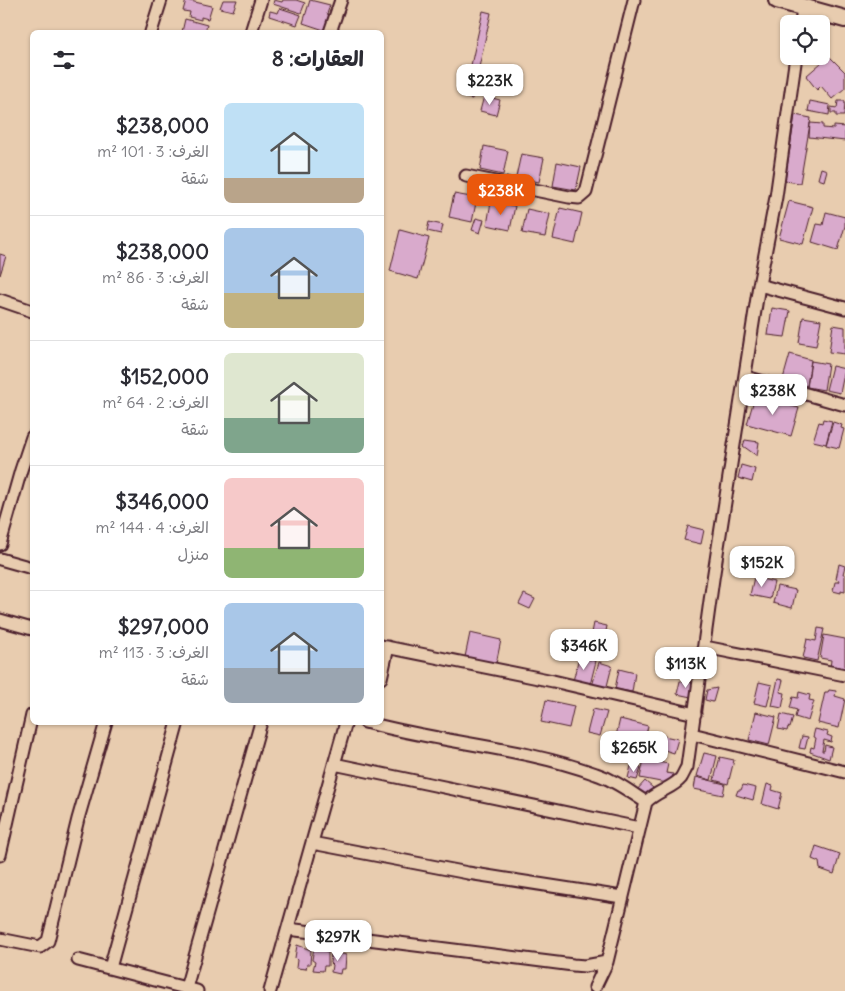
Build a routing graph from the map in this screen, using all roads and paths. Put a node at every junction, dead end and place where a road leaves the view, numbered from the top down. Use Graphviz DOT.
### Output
graph roads {
  1 [pos="161,0"];
  2 [pos="261,0"];
  3 [pos="341,0"];
  4 [pos="634,0"];
  5 [pos="777,0"];
  6 [pos="803,6"];
  7 [pos="802,15"];
  8 [pos="845,19"];
  9 [pos="152,30"];
  10 [pos="252,30"];
  11 [pos="331,30"];
  12 [pos="795,65"];
  13 [pos="466,176"];
  14 [pos="759,285"];
  15 [pos="0,300"];
  16 [pos="845,308"];
  17 [pos="30,310"];
  18 [pos="746,378"];
  19 [pos="845,405"];
  20 [pos="30,443"];
  21 [pos="21,470"];
  22 [pos="30,473"];
  23 [pos="0,544"];
  24 [pos="0,559"];
  25 [pos="30,567"];
  26 [pos="0,620"];
  27 [pos="30,628"];
  28 [pos="385,646"];
  29 [pos="704,647"];
  30 [pos="845,675"];
  31 [pos="695,714"];
  32 [pos="30,724"];
  33 [pos="105,725"];
  34 [pos="177,725"];
  35 [pos="261,725"];
  36 [pos="345,725"];
  37 [pos="378,725"];
  38 [pos="692,734"];
  39 [pos="334,764"];
  40 [pos="845,772"];
  41 [pos="646,802"];
  42 [pos="639,828"];
  43 [pos="312,843"];
  44 [pos="0,856"];
  45 [pos="622,897"];
  46 [pos="288,929"];
  47 [pos="0,939"];
  48 [pos="78,960"];
  49 [pos="607,962"];
  50 [pos="110,968"];
  51 [pos="595,987"];
  52 [pos="192,990"];
  53 [pos="270,991"];
  1 -- 9 [label="street"];
  2 -- 10 [label="street"];
  3 -- 11 [label="street"];
  4 -- 13 [label="street"];
  5 -- 6 [label="main road"];
  6 -- 7 [label="street"];
  6 -- 8 [label="main road"];
  12 -- 14 [label="street"];
  14 -- 16 [label="street"];
  14 -- 18 [label="street"];
  15 -- 17 [label="street"];
  18 -- 19 [label="street"];
  18 -- 29 [label="street"];
  20 -- 21 [label="street"];
  21 -- 22 [label="street"];
  21 -- 23 [label="street"];
  24 -- 25 [label="street"];
  26 -- 27 [label="street"];
  28 -- 31 [label="street"];
  29 -- 30 [label="street"];
  29 -- 31 [label="street"];
  31 -- 38 [label="street"];
  32 -- 44 [label="street"];
  33 -- 47 [label="street"];
  34 -- 50 [label="street"];
  35 -- 52 [label="street"];
  36 -- 39 [label="street"];
  37 -- 41 [label="street"];
  38 -- 40 [label="street"];
  38 -- 41 [label="street"];
  39 -- 42 [label="street"];
  39 -- 43 [label="street"];
  41 -- 42 [label="street"];
  42 -- 45 [label="street"];
  43 -- 45 [label="street"];
  43 -- 46 [label="street"];
  45 -- 49 [label="street"];
  46 -- 49 [label="street"];
  46 -- 53 [label="street"];
  48 -- 50 [label="street"];
  49 -- 51 [label="street"];
  50 -- 52 [label="street"];
}
